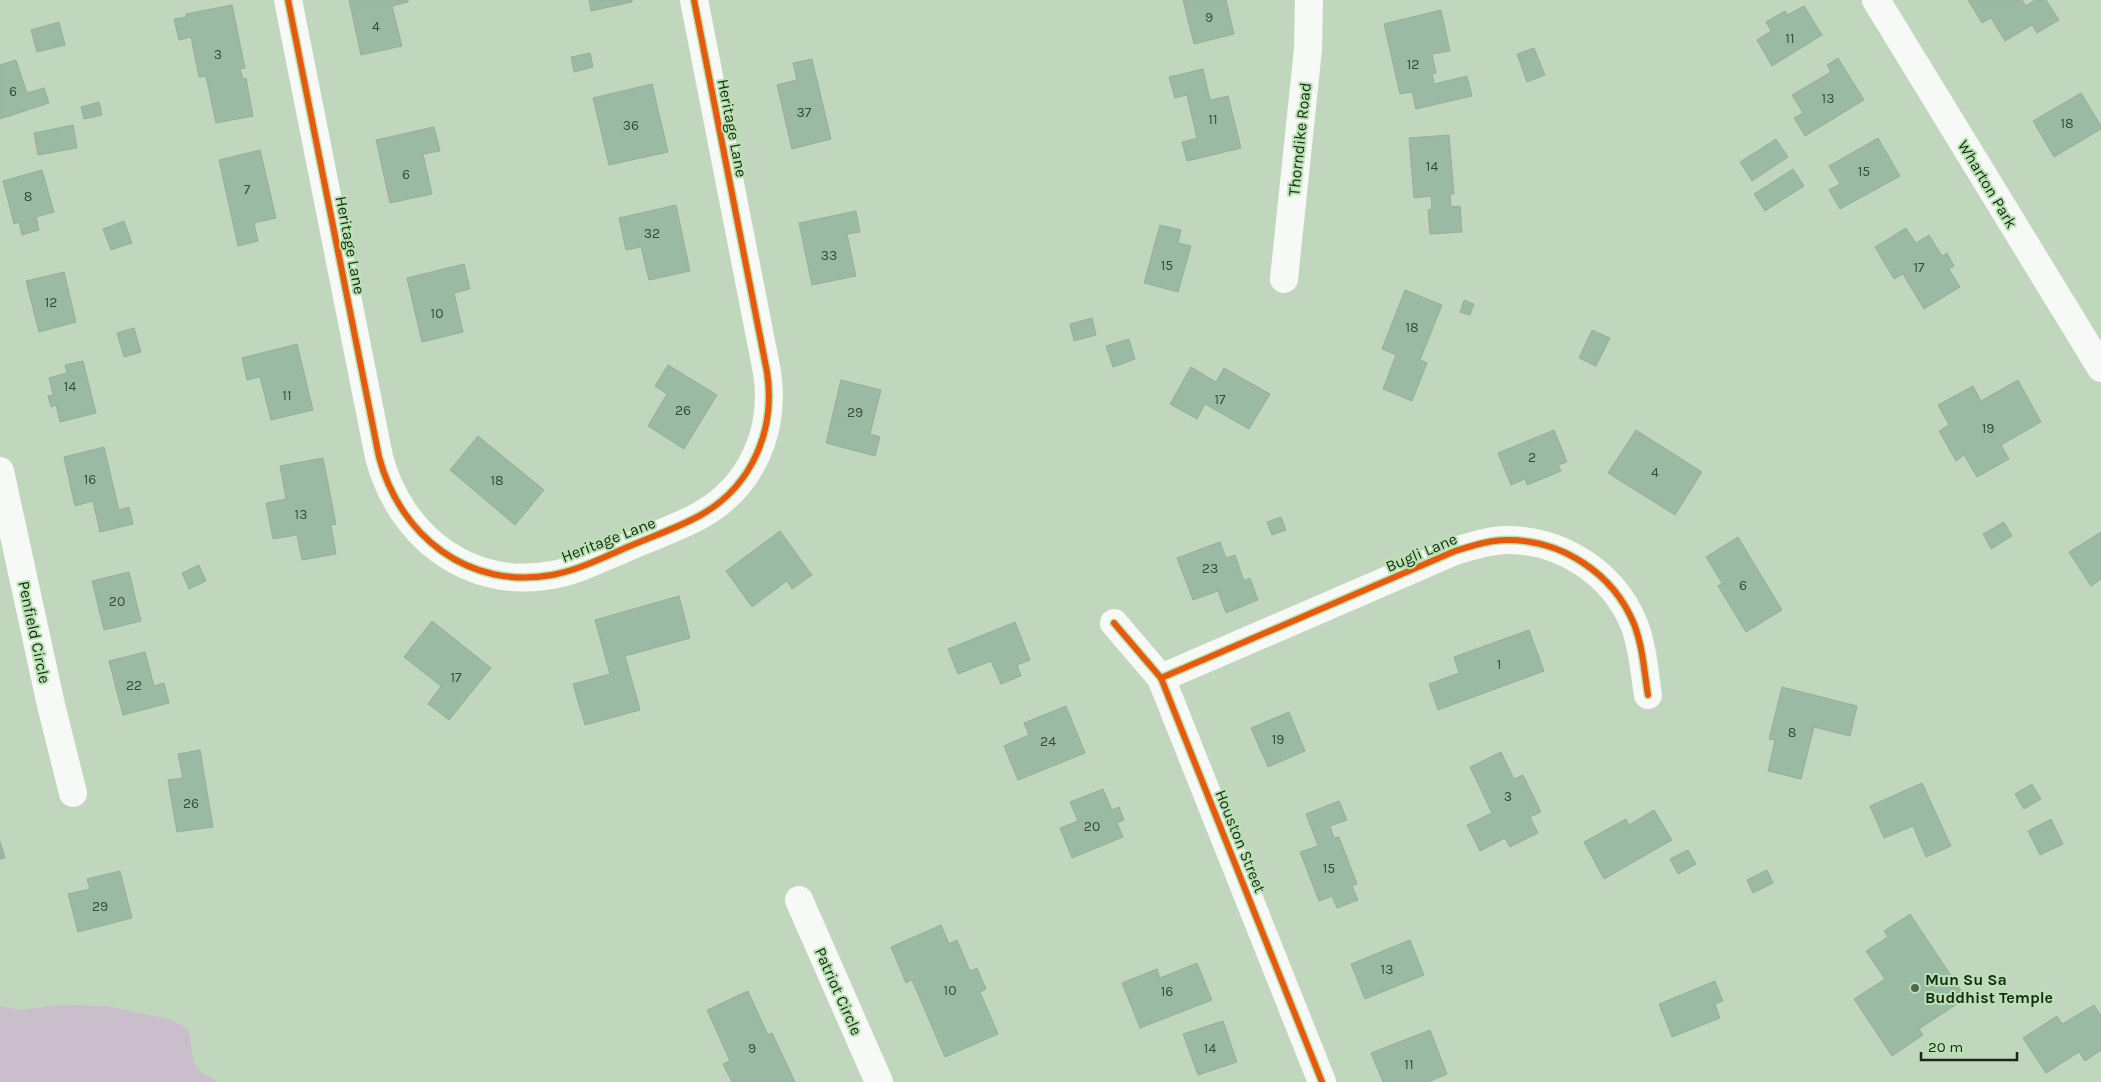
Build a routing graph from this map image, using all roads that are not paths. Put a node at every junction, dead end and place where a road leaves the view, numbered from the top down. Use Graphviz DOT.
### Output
graph roads {
  1 [pos="288,0"];
  2 [pos="694,0"];
  3 [pos="1309,0"];
  4 [pos="1876,0"];
  5 [pos="1284,279"];
  6 [pos="2101,368"];
  7 [pos="0,471"];
  8 [pos="1114,623"];
  9 [pos="1161,678"];
  10 [pos="1648,695"];
  11 [pos="72,793"];
  12 [pos="799,900"];
  13 [pos="879,1082"];
  14 [pos="1322,1082"];
  1 -- 2 [label="street, Heritage Lane"];
  3 -- 5 [label="street, Thorndike Road"];
  4 -- 6 [label="street, Wharton Park"];
  7 -- 11 [label="street, Penfield Circle"];
  8 -- 9 [label="street, Houston Street"];
  9 -- 10 [label="street, Bugli Lane"];
  9 -- 14 [label="street, Houston Street"];
  12 -- 13 [label="street, Patriot Circle"];
}
